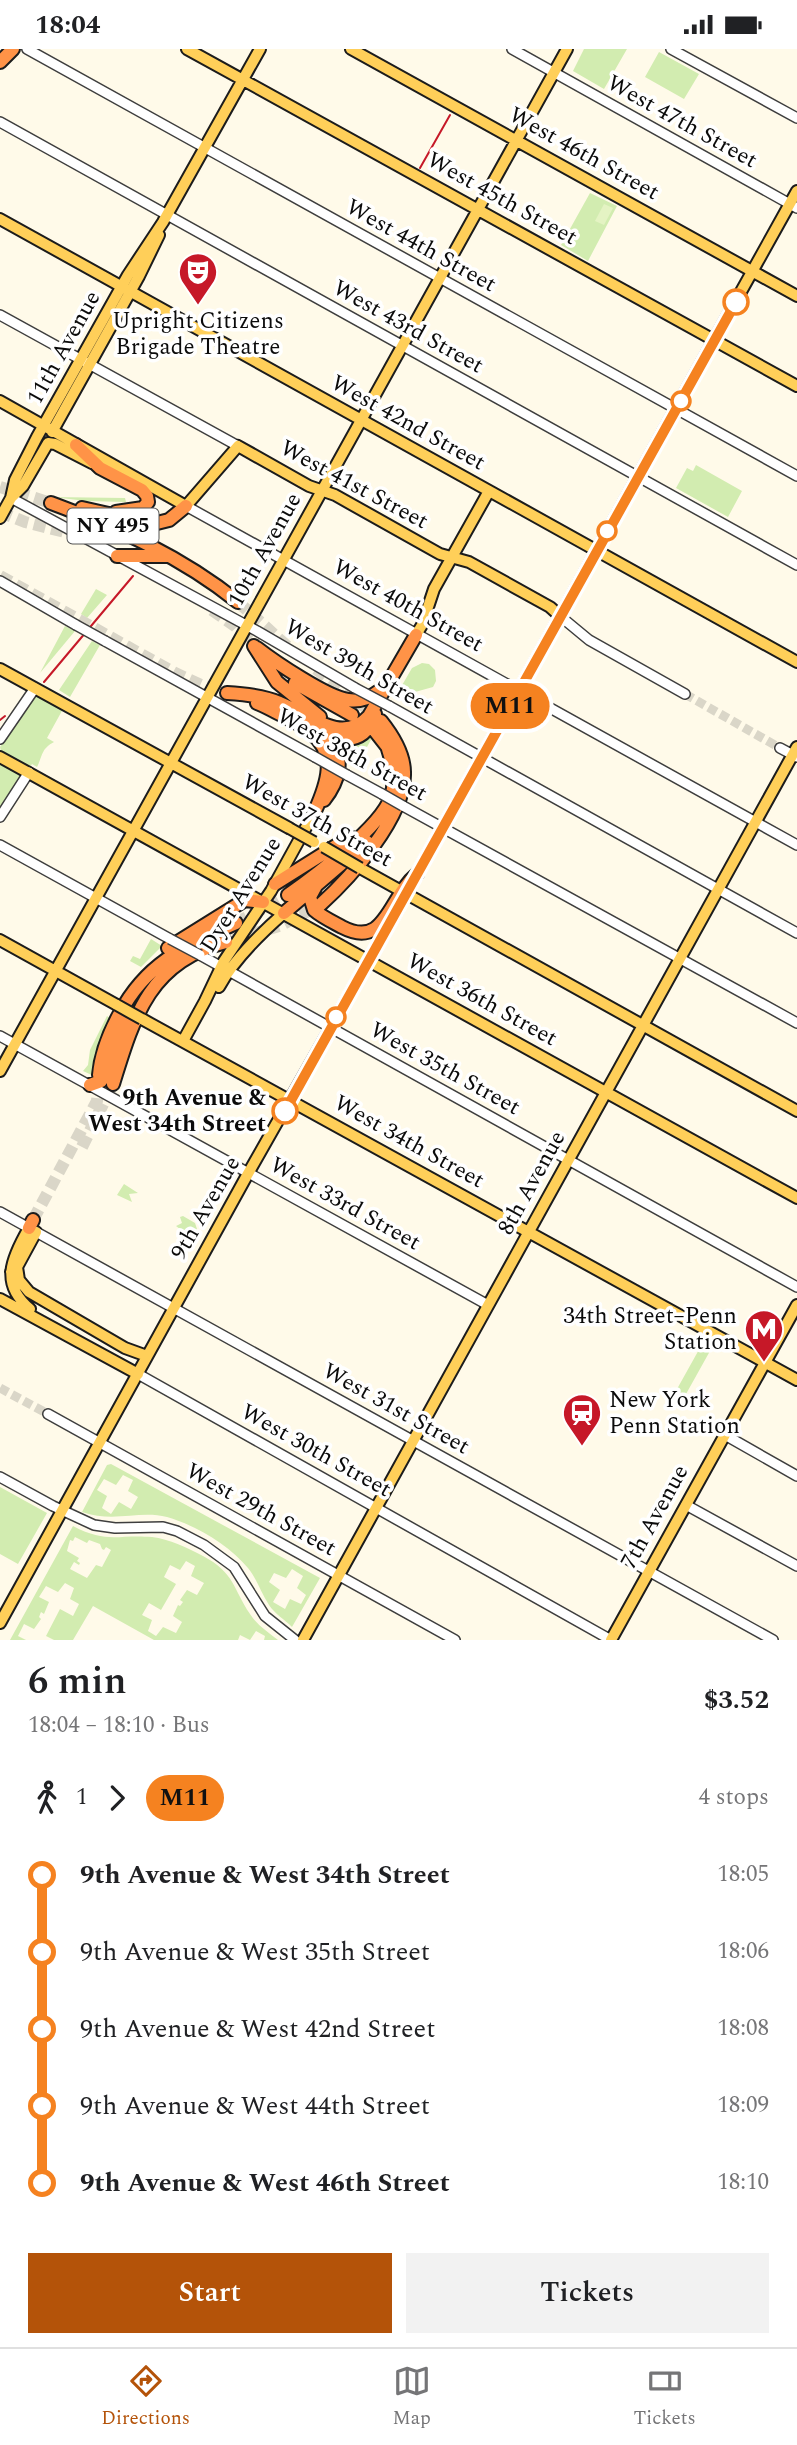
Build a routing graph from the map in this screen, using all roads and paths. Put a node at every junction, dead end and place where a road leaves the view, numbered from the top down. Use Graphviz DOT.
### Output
graph roads {
  1 [pos="13,49"];
  2 [pos="27,49"];
  3 [pos="187,49"];
  4 [pos="260,49"];
  5 [pos="351,49"];
  6 [pos="512,49"];
  7 [pos="567,49"];
  8 [pos="671,49"];
  9 [pos="0,62"];
  10 [pos="554,73"];
  11 [pos="243,80"];
  12 [pos="797,118"];
  13 [pos="0,122"];
  14 [pos="516,141"];
  15 [pos="205,148"];
  16 [pos="797,191"];
  17 [pos="793,206"];
  18 [pos="478,210"];
  19 [pos="0,219"];
  20 [pos="165,219"];
  21 [pos="752,272"];
  22 [pos="440,278"];
  23 [pos="126,288"];
  24 [pos="797,296"];
  25 [pos="0,316"];
  26 [pos="714,341"];
  27 [pos="402,345"];
  28 [pos="86,363"];
  29 [pos="797,386"];
  30 [pos="0,401"];
  31 [pos="676,409"];
  32 [pos="361,420"];
  33 [pos="49,434"];
  34 [pos="76,445"];
  35 [pos="238,446"];
  36 [pos="100,468"];
  37 [pos="797,476"];
  38 [pos="638,477"];
  39 [pos="322,491"];
  40 [pos="489,491"];
  41 [pos="11,498"];
  42 [pos="186,506"];
  43 [pos="109,513"];
  44 [pos="0,518"];
  45 [pos="596,551"];
  46 [pos="117,556"];
  47 [pos="171,557"];
  48 [pos="451,558"];
  49 [pos="283,560"];
  50 [pos="797,565"];
  51 [pos="0,581"];
  52 [pos="238,602"];
  53 [pos="560,616"];
  54 [pos="247,626"];
  55 [pos="416,635"];
  56 [pos="254,646"];
  57 [pos="797,662"];
  58 [pos="0,669"];
  59 [pos="387,685"];
  60 [pos="36,688"];
  61 [pos="518,691"];
  62 [pos="685,694"];
  63 [pos="207,697"];
  64 [pos="384,702"];
  65 [pos="352,715"];
  66 [pos="300,725"];
  67 [pos="330,738"];
  68 [pos="0,739"];
  69 [pos="388,748"];
  70 [pos="780,748"];
  71 [pos="796,753"];
  72 [pos="0,757"];
  73 [pos="482,759"];
  74 [pos="170,764"];
  75 [pos="29,772"];
  76 [pos="403,787"];
  77 [pos="315,811"];
  78 [pos="391,816"];
  79 [pos="0,817"];
  80 [pos="755,822"];
  81 [pos="369,827"];
  82 [pos="444,827"];
  83 [pos="133,831"];
  84 [pos="0,845"];
  85 [pos="797,845"];
  86 [pos="417,874"];
  87 [pos="275,884"];
  88 [pos="316,886"];
  89 [pos="718,890"];
  90 [pos="403,892"];
  91 [pos="288,895"];
  92 [pos="96,898"];
  93 [pos="263,902"];
  94 [pos="320,905"];
  95 [pos="284,913"];
  96 [pos="236,923"];
  97 [pos="797,933"];
  98 [pos="0,940"];
  99 [pos="226,941"];
  100 [pos="680,958"];
  101 [pos="368,960"];
  102 [pos="225,969"];
  103 [pos="161,970"];
  104 [pos="55,971"];
  105 [pos="131,993"];
  106 [pos="797,1023"];
  107 [pos="643,1025"];
  108 [pos="330,1028"];
  109 [pos="0,1036"];
  110 [pos="183,1041"];
  111 [pos="15,1044"];
  112 [pos="0,1071"];
  113 [pos="94,1080"];
  114 [pos="110,1089"];
  115 [pos="606,1093"];
  116 [pos="291,1100"];
  117 [pos="797,1111"];
  118 [pos="568,1160"];
  119 [pos="249,1173"];
  120 [pos="797,1198"];
  121 [pos="0,1212"];
  122 [pos="34,1226"];
  123 [pos="528,1232"];
  124 [pos="17,1267"];
  125 [pos="3,1274"];
  126 [pos="797,1287"];
  127 [pos="0,1299"];
  128 [pos="488,1305"];
  129 [pos="797,1305"];
  130 [pos="174,1308"];
  131 [pos="68,1334"];
  132 [pos="147,1356"];
  133 [pos="765,1362"];
  134 [pos="138,1374"];
  135 [pos="797,1380"];
  136 [pos="48,1414"];
  137 [pos="724,1435"];
  138 [pos="413,1441"];
  139 [pos="100,1443"];
  140 [pos="797,1476"];
  141 [pos="0,1477"];
  142 [pos="686,1505"];
  143 [pos="376,1508"];
  144 [pos="62,1510"];
  145 [pos="797,1566"];
  146 [pos="649,1571"];
  147 [pos="340,1576"];
  148 [pos="0,1623"];
  149 [pos="295,1640"];
  150 [pos="303,1640"];
  151 [pos="455,1640"];
  152 [pos="611,1640"];
  153 [pos="773,1640"];
  1 -- 9 [label="highway"];
  2 -- 15 [label="street, West 44th Street"];
  3 -- 11 [label="main road, West 45th Street"];
  4 -- 11 [label="main road, 11th Avenue"];
  5 -- 14 [label="main road, West 46th Street"];
  6 -- 10 [label="street, West 47th Street"];
  7 -- 10 [label="main road, 10th Avenue"];
  8 -- 12 [label="street"];
  10 -- 14 [label="main road, 10th Avenue"];
  10 -- 17 [label="street, West 47th Street"];
  11 -- 15 [label="main road, 11th Avenue"];
  11 -- 18 [label="main road, West 45th Street"];
  13 -- 20 [label="street, West 43rd Street"];
  14 -- 18 [label="main road, 10th Avenue"];
  14 -- 21 [label="main road, West 46th Street"];
  15 -- 20 [label="main road, 11th Avenue"];
  15 -- 22 [label="street, West 44th Street"];
  16 -- 17 [label="main road"];
  17 -- 21 [label="main road"];
  18 -- 22 [label="main road, 10th Avenue"];
  18 -- 26 [label="main road, West 45th Street"];
  19 -- 23 [label="main road, West 42nd Street"];
  20 -- 23 [label="main road, 11th Avenue"];
  20 -- 27 [label="street, West 43rd Street"];
  21 -- 24 [label="main road, West 46th Street"];
  21 -- 26 [label="main road"];
  22 -- 27 [label="main road, 10th Avenue"];
  22 -- 31 [label="street, West 44th Street"];
  23 -- 28 [label="main road, 11th Avenue"];
  23 -- 32 [label="main road, West 42nd Street"];
  25 -- 28 [label="street, West 41st Street"];
  26 -- 29 [label="main road, West 45th Street"];
  26 -- 31 [label="main road"];
  27 -- 32 [label="main road, 10th Avenue"];
  27 -- 38 [label="street, West 43rd Street"];
  28 -- 33 [label="main road, 11th Avenue"];
  28 -- 35 [label="street, West 41st Street"];
  30 -- 33 [label="main road, West 40th Street"];
  31 -- 37 [label="street, West 44th Street"];
  31 -- 38 [label="main road"];
  32 -- 39 [label="main road, 10th Avenue"];
  32 -- 40 [label="main road, West 42nd Street"];
  33 -- 34 [label="main road, West 40th Street"];
  33 -- 36 [label="main road, West 40th Street"];
  33 -- 41 [label="main road, 11th Avenue"];
  33 -- 41 [label="main road, 11th Avenue"];
  34 -- 36 [label="highway"];
  34 -- 42 [label="main road, West 40th Street"];
  35 -- 39 [label="main road, West 41st Street"];
  35 -- 42 [label="main road"];
  36 -- 43 [label="highway"];
  38 -- 45 [label="main road"];
  38 -- 50 [label="street, West 43rd Street"];
  39 -- 48 [label="main road, West 41st Street"];
  39 -- 49 [label="main road, 10th Avenue"];
  40 -- 45 [label="main road, West 42nd Street"];
  40 -- 48 [label="main road"];
  41 -- 44 [label="main road, 11th Avenue"];
  41 -- 46 [label="street, West 39th Street"];
  42 -- 43 [label="highway"];
  42 -- 49 [label="street, West 40th Street"];
  43 -- 47 [label="highway, NY 495"];
  45 -- 53 [label="main road"];
  45 -- 57 [label="main road, West 42nd Street"];
  46 -- 47 [label="highway"];
  46 -- 54 [label="street, West 39th Street"];
  47 -- 52 [label="highway, NY 495"];
  48 -- 53 [label="main road, West 41st Street"];
  48 -- 55 [label="main road"];
  49 -- 54 [label="main road, 10th Avenue"];
  49 -- 55 [label="street, West 40th Street"];
  51 -- 63 [label="street, West 38th Street, bridge"];
  53 -- 61 [label="main road"];
  53 -- 62 [label="street, West 41st Street"];
  54 -- 63 [label="main road, 10th Avenue"];
  54 -- 64 [label="street, West 39th Street, bridge"];
  55 -- 59 [label="highway"];
  55 -- 61 [label="street, West 40th Street"];
  56 -- 59 [label="highway"];
  56 -- 64 [label="highway"];
  56 -- 65 [label="highway"];
  58 -- 60 [label="main road, West 37th Street"];
  59 -- 64 [label="highway"];
  60 -- 68 [label="street"];
  60 -- 74 [label="main road, West 37th Street"];
  61 -- 73 [label="main road"];
  61 -- 80 [label="street, West 40th Street"];
  63 -- 74 [label="main road, 10th Avenue"];
  63 -- 82 [label="street, West 38th Street, bridge"];
  64 -- 66 [label="highway"];
  64 -- 67 [label="highway"];
  64 -- 73 [label="street, West 39th Street"];
  66 -- 67 [label="highway"];
  66 -- 77 [label="highway"];
  67 -- 77 [label="highway"];
  69 -- 76 [label="highway"];
  69 -- 76 [label="highway"];
  69 -- 81 [label="highway"];
  70 -- 71 [label="street"];
  71 -- 80 [label="main road, 8th Avenue"];
  72 -- 75 [label="main road, West 36th Street"];
  73 -- 82 [label="main road"];
  73 -- 89 [label="street, West 39th Street"];
  74 -- 83 [label="main road, 10th Avenue"];
  74 -- 90 [label="main road, West 37th Street, bridge"];
  75 -- 79 [label="street"];
  75 -- 83 [label="main road, West 36th Street"];
  76 -- 78 [label="highway"];
  77 -- 87 [label="main road, Dyer Avenue"];
  78 -- 88 [label="highway"];
  78 -- 94 [label="highway"];
  80 -- 85 [label="street, West 40th Street"];
  80 -- 89 [label="main road, 8th Avenue"];
  81 -- 87 [label="highway"];
  81 -- 91 [label="highway"];
  82 -- 86 [label="main road"];
  82 -- 100 [label="street, West 38th Street"];
  83 -- 92 [label="main road, 10th Avenue"];
  83 -- 93 [label="main road, West 36th Street"];
  84 -- 92 [label="street, West 35th Street"];
  86 -- 90 [label="highway"];
  87 -- 93 [label="main road, Dyer Avenue"];
  88 -- 90 [label="highway"];
  88 -- 95 [label="highway"];
  89 -- 97 [label="street, West 39th Street"];
  89 -- 100 [label="main road, 8th Avenue"];
  90 -- 101 [label="main road, 9th Avenue"];
  90 -- 107 [label="main road, West 37th Street"];
  92 -- 102 [label="street, West 35th Street, bridge"];
  92 -- 104 [label="main road, 10th Avenue"];
  93 -- 95 [label="main road, West 36th Street"];
  93 -- 102 [label="main road, Dyer Avenue"];
  93 -- 105 [label="highway"];
  95 -- 101 [label="main road, West 36th Street"];
  95 -- 102 [label="main road, Dyer Avenue"];
  96 -- 103 [label="highway"];
  98 -- 104 [label="main road, West 34th Street"];
  99 -- 103 [label="highway"];
  100 -- 106 [label="street, West 38th Street"];
  100 -- 107 [label="main road, 8th Avenue"];
  101 -- 108 [label="main road, 9th Avenue"];
  101 -- 115 [label="main road, West 36th Street"];
  102 -- 108 [label="street, West 35th Street"];
  102 -- 110 [label="main road, Dyer Avenue"];
  103 -- 105 [label="highway"];
  103 -- 113 [label="highway"];
  103 -- 114 [label="highway"];
  104 -- 110 [label="main road, West 34th Street, bridge"];
  104 -- 111 [label="main road, 10th Avenue"];
  105 -- 113 [label="highway"];
  107 -- 115 [label="main road, 8th Avenue"];
  107 -- 117 [label="main road, West 37th Street"];
  108 -- 116 [label="main road, 9th Avenue"];
  108 -- 118 [label="street, West 35th Street"];
  109 -- 111 [label="street, West 33rd Street"];
  110 -- 116 [label="main road, West 34th Street"];
  111 -- 112 [label="main road, 10th Avenue"];
  111 -- 113 [label="street, West 33rd Street"];
  113 -- 114 [label="street, West 33rd Street"];
  114 -- 119 [label="street, West 33rd Street"];
  115 -- 118 [label="main road, 8th Avenue"];
  115 -- 120 [label="main road, West 36th Street"];
  116 -- 119 [label="main road, 9th Avenue"];
  116 -- 123 [label="main road, West 34th Street"];
  118 -- 123 [label="main road, 8th Avenue"];
  118 -- 126 [label="street, West 35th Street"];
  119 -- 128 [label="street, West 33rd Street"];
  119 -- 130 [label="main road, 9th Avenue"];
  121 -- 122 [label="street, West 31st Street"];
  122 -- 124 [label="main road"];
  122 -- 125 [label="main road"];
  122 -- 130 [label="street, West 31st Street"];
  123 -- 128 [label="main road, 8th Avenue"];
  123 -- 133 [label="main road, West 34th Street"];
  124 -- 125 [label="main road"];
  124 -- 132 [label="main road"];
  125 -- 131 [label="main road"];
  127 -- 131 [label="main road, West 30th Street"];
  128 -- 138 [label="main road, 8th Avenue"];
  129 -- 133 [label="main road, 7th Avenue"];
  130 -- 132 [label="main road, 9th Avenue"];
  130 -- 138 [label="street, West 31st Street"];
  131 -- 134 [label="main road, West 30th Street"];
  132 -- 134 [label="main road, 9th Avenue"];
  133 -- 135 [label="main road, West 34th Street"];
  133 -- 137 [label="main road, 7th Avenue"];
  134 -- 139 [label="main road, 9th Avenue"];
  134 -- 143 [label="street, West 30th Street"];
  136 -- 139 [label="street, West 29th Street"];
  137 -- 140 [label="street"];
  137 -- 142 [label="main road, 7th Avenue"];
  138 -- 143 [label="main road, 8th Avenue"];
  138 -- 146 [label="street, West 31st Street"];
  139 -- 144 [label="main road, 9th Avenue"];
  139 -- 147 [label="street, West 29th Street"];
  141 -- 144 [label="street"];
  142 -- 145 [label="street"];
  142 -- 146 [label="main road, 7th Avenue"];
  143 -- 147 [label="main road, 8th Avenue"];
  143 -- 152 [label="street, West 30th Street"];
  144 -- 148 [label="main road, 9th Avenue"];
  144 -- 149 [label="street"];
  146 -- 152 [label="main road, 7th Avenue"];
  146 -- 153 [label="street, West 31st Street"];
  147 -- 150 [label="main road, 8th Avenue"];
  147 -- 151 [label="street, West 29th Street"];
}
